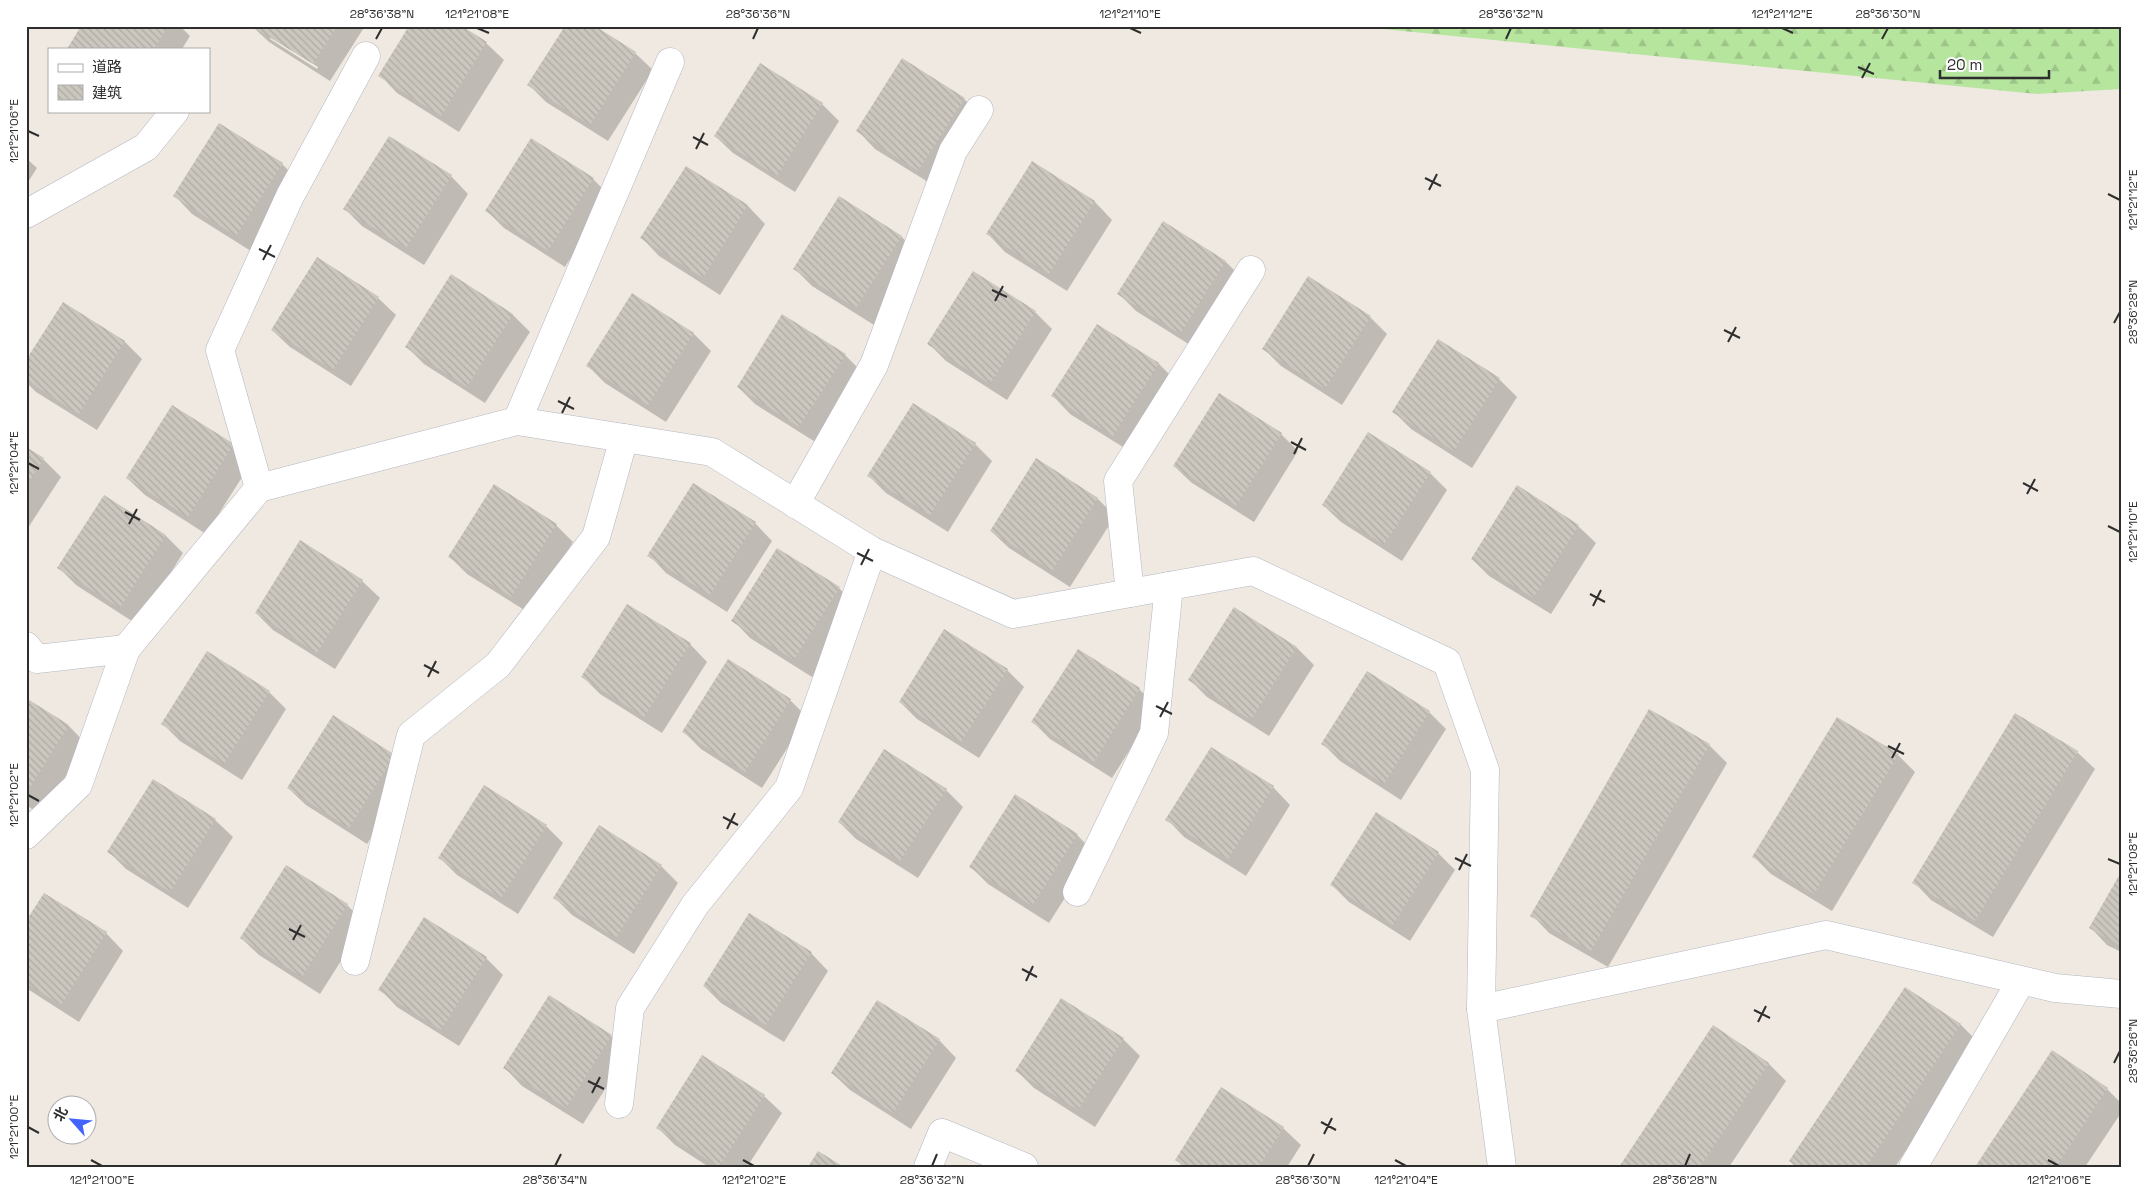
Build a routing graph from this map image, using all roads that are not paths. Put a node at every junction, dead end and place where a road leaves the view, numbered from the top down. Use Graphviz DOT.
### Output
graph roads {
  1 [pos="366,56"];
  2 [pos="670,62"];
  3 [pos="979,110"];
  4 [pos="174,112"];
  5 [pos="26,214"];
  6 [pos="1251,270"];
  7 [pos="517,421"];
  8 [pos="624,438"];
  9 [pos="259,488"];
  10 [pos="795,504"];
  11 [pos="872,551"];
  12 [pos="1169,586"];
  13 [pos="1130,593"];
  14 [pos="26,646"];
  15 [pos="126,649"];
  16 [pos="26,834"];
  17 [pos="1077,892"];
  18 [pos="355,961"];
  19 [pos="2022,981"];
  20 [pos="2121,994"];
  21 [pos="1481,1009"];
  22 [pos="619,1104"];
  23 [pos="928,1167"];
  24 [pos="1024,1167"];
  25 [pos="1502,1167"];
  26 [pos="1913,1167"];
  1 -- 9 [label="lane"];
  2 -- 7 [label="lane"];
  3 -- 10 [label="lane"];
  4 -- 5 [label="lane"];
  6 -- 13 [label="lane"];
  7 -- 8 [label="lane"];
  7 -- 9 [label="lane"];
  8 -- 10 [label="lane"];
  8 -- 18 [label="lane"];
  9 -- 15 [label="lane"];
  10 -- 11 [label="lane"];
  11 -- 13 [label="lane"];
  11 -- 22 [label="lane"];
  12 -- 13 [label="lane"];
  12 -- 17 [label="lane"];
  12 -- 21 [label="lane"];
  14 -- 15 [label="lane"];
  15 -- 16 [label="lane"];
  19 -- 20 [label="lane"];
  19 -- 21 [label="lane"];
  19 -- 26 [label="lane"];
  21 -- 25 [label="lane"];
  23 -- 24 [label="lane"];
}
